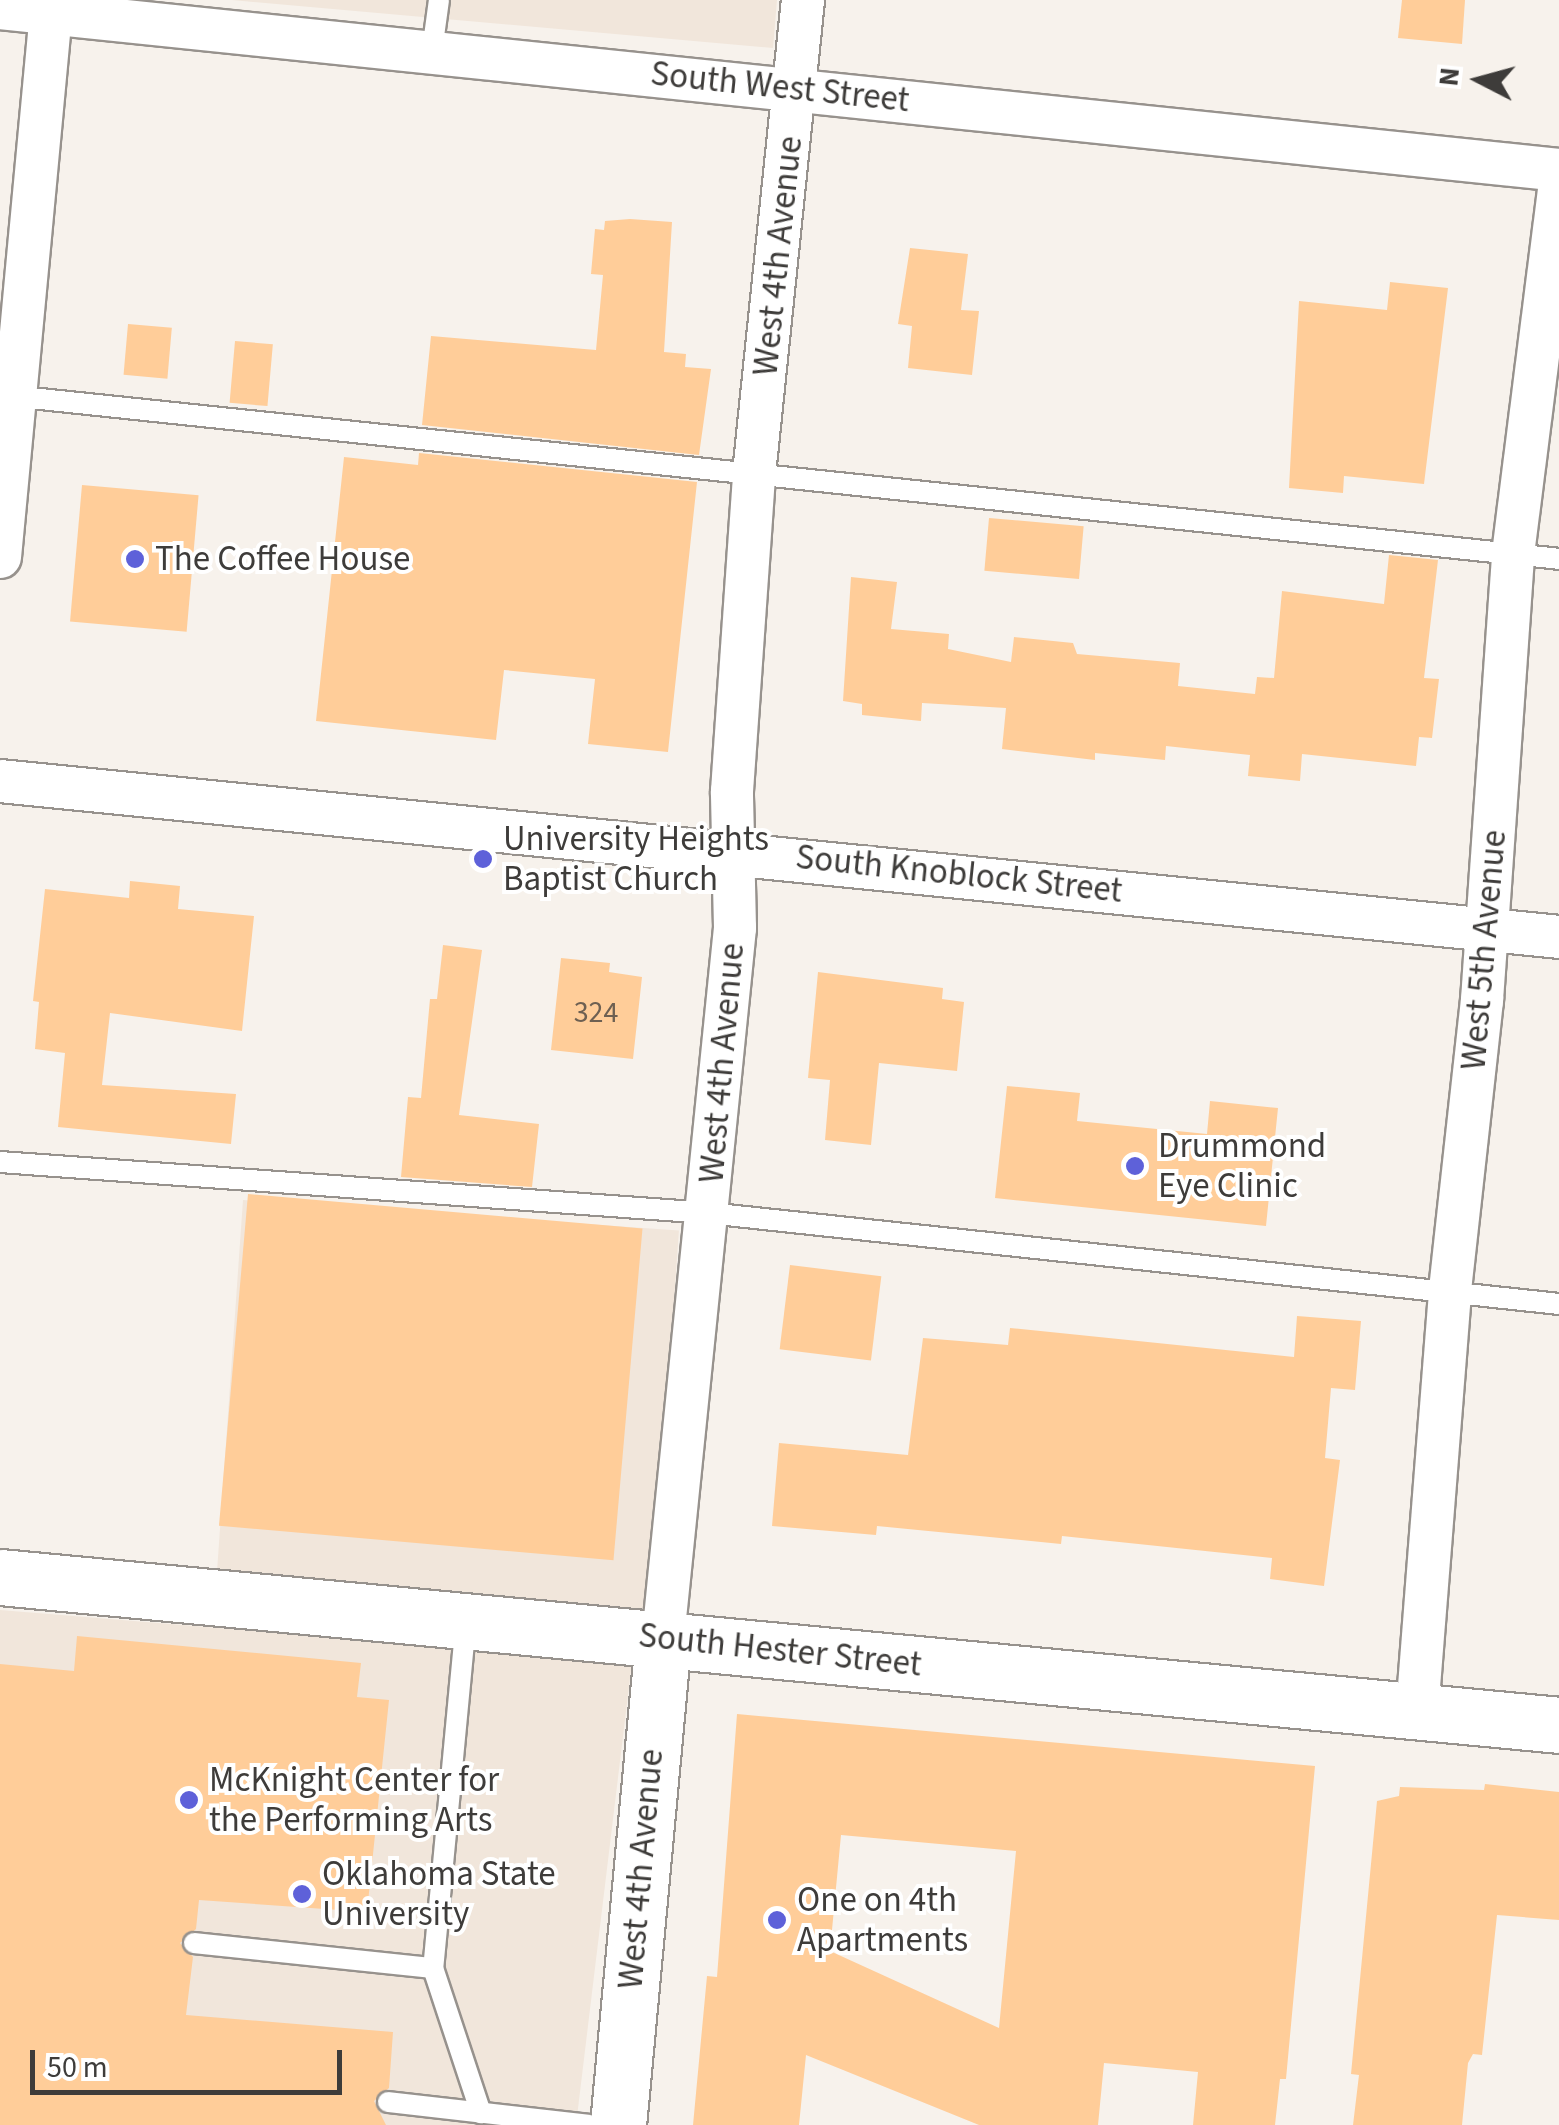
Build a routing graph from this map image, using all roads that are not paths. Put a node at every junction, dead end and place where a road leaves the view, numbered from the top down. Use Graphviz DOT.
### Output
graph roads {
  1 [pos="439,0"];
  2 [pos="803,0"];
  3 [pos="35,7"];
  4 [pos="432,52"];
  5 [pos="797,89"];
  6 [pos="1559,170"];
  7 [pos="1559,190"];
  8 [pos="8,395"];
  9 [pos="754,474"];
  10 [pos="1513,554"];
  11 [pos="0,557"];
  12 [pos="1559,559"];
  13 [pos="0,781"];
  14 [pos="732,850"];
  15 [pos="1484,929"];
  16 [pos="1559,937"];
  17 [pos="0,1162"];
  18 [pos="708,1213"];
  19 [pos="1450,1290"];
  20 [pos="1559,1304"];
  21 [pos="0,1577"];
  22 [pos="466,1620"];
  23 [pos="662,1638"];
  24 [pos="1417,1712"];
  25 [pos="1559,1726"];
  26 [pos="194,1943"];
  27 [pos="433,1968"];
  28 [pos="388,2102"];
  29 [pos="482,2112"];
  30 [pos="589,2125"];
  31 [pos="618,2125"];
  1 -- 4 [label="lane"];
  2 -- 5 [label="street, West 4th Avenue"];
  3 -- 4 [label="street, South West Street"];
  3 -- 8 [label="street"];
  4 -- 5 [label="street, South West Street"];
  5 -- 6 [label="street, South West Street"];
  5 -- 9 [label="street, West 4th Avenue"];
  7 -- 10 [label="street, West 5th Avenue"];
  8 -- 9 [label="lane"];
  8 -- 11 [label="street"];
  9 -- 10 [label="lane"];
  9 -- 14 [label="street, West 4th Avenue"];
  10 -- 12 [label="lane"];
  10 -- 15 [label="street, West 5th Avenue"];
  13 -- 14 [label="street, South Knoblock Street"];
  14 -- 15 [label="street, South Knoblock Street"];
  14 -- 18 [label="street, West 4th Avenue"];
  15 -- 16 [label="street, South Knoblock Street"];
  15 -- 19 [label="street, West 5th Avenue"];
  17 -- 18 [label="lane"];
  18 -- 19 [label="lane"];
  18 -- 23 [label="street, West 4th Avenue"];
  19 -- 20 [label="lane"];
  19 -- 24 [label="street, West 5th Avenue"];
  21 -- 22 [label="street, South Hester Street"];
  22 -- 23 [label="street, South Hester Street"];
  22 -- 27 [label="lane"];
  23 -- 24 [label="street, South Hester Street"];
  23 -- 31 [label="street, West 4th Avenue"];
  24 -- 25 [label="street, South Hester Street"];
  26 -- 27 [label="lane"];
  27 -- 29 [label="lane"];
  28 -- 29 [label="lane"];
  29 -- 30 [label="lane"];
}
